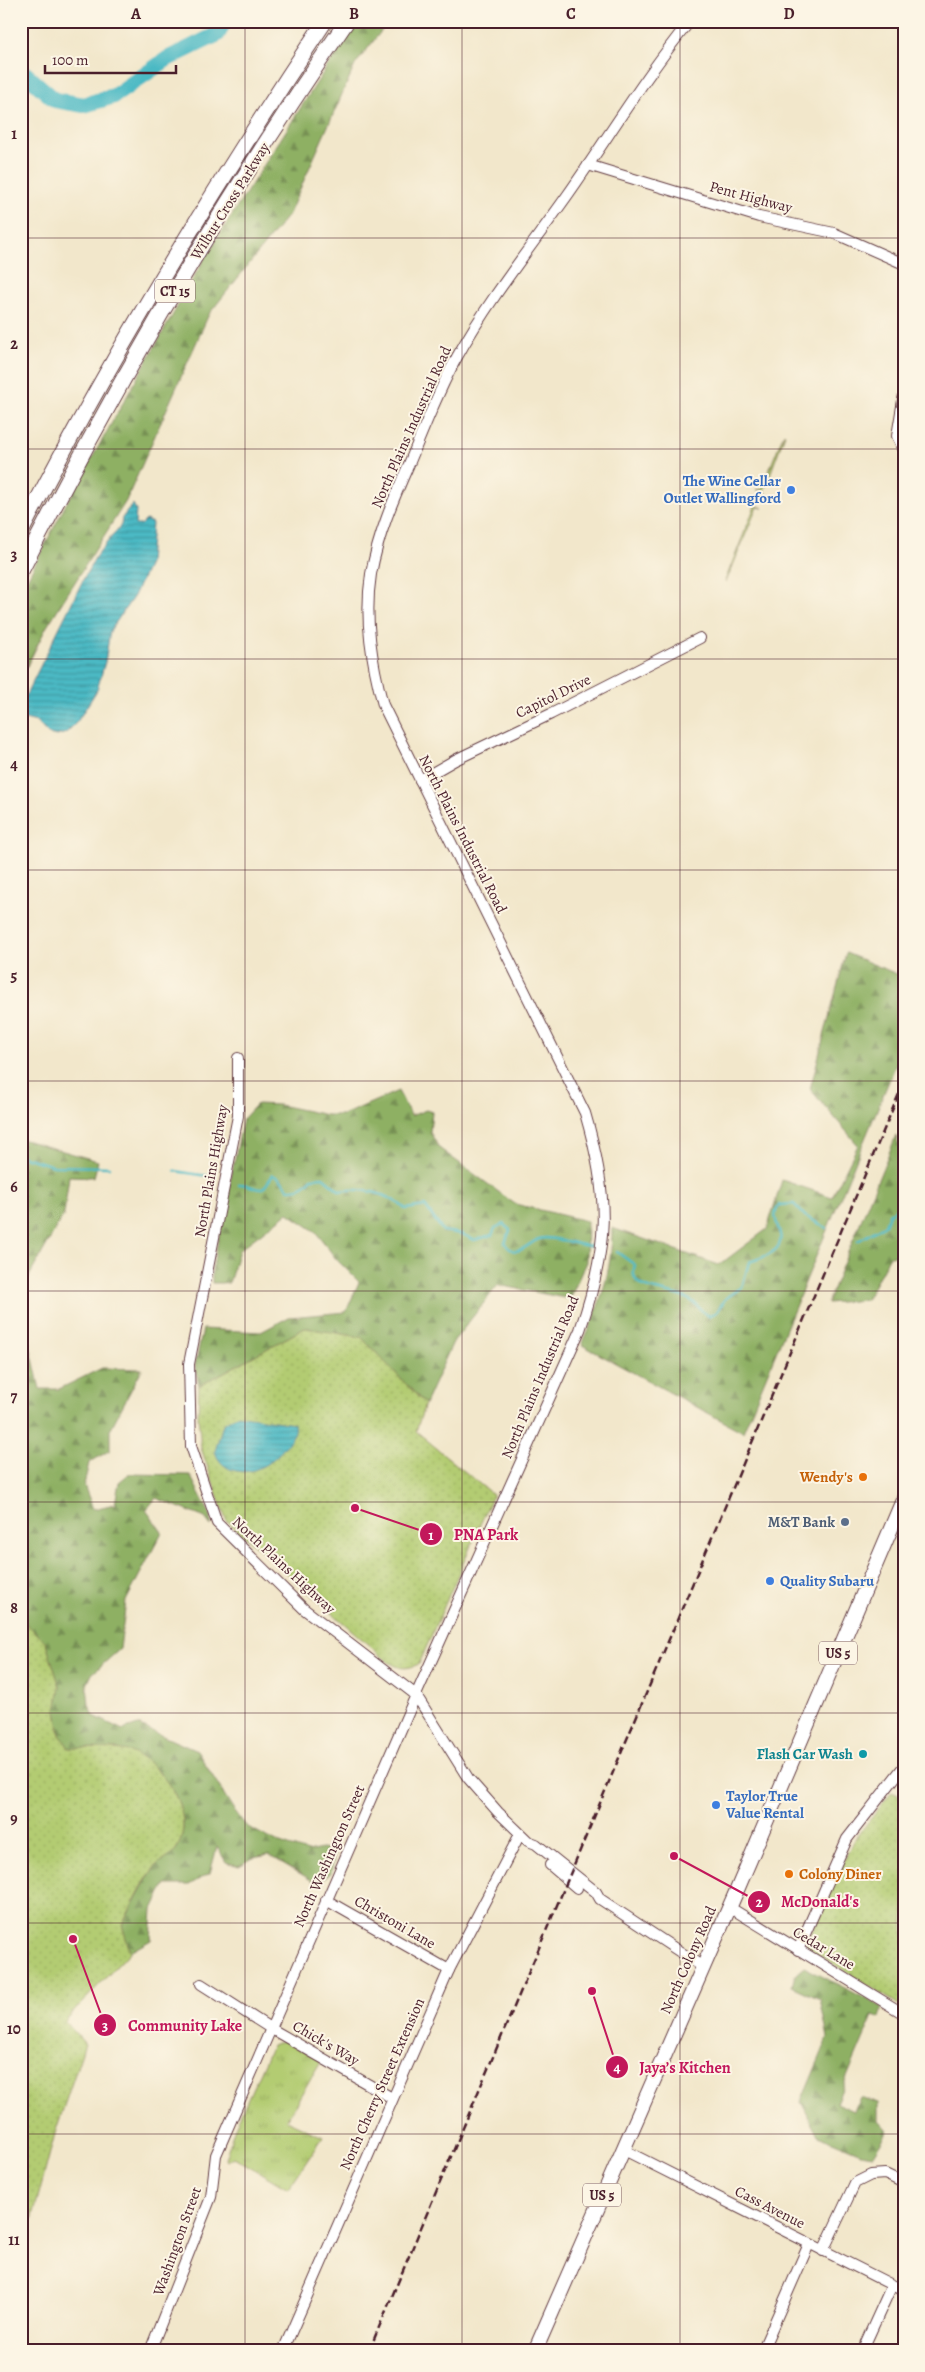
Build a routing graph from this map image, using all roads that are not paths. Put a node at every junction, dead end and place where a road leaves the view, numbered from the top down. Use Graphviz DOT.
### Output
graph roads {
  1 [pos="325,21"];
  2 [pos="347,21"];
  3 [pos="690,21"];
  4 [pos="588,165"];
  5 [pos="904,264"];
  6 [pos="904,394"];
  7 [pos="904,450"];
  8 [pos="21,532"];
  9 [pos="21,571"];
  10 [pos="700,638"];
  11 [pos="420,780"];
  12 [pos="238,1058"];
  13 [pos="904,1498"];
  14 [pos="416,1695"];
  15 [pos="904,1766"];
  16 [pos="524,1838"];
  17 [pos="326,1900"];
  18 [pos="729,1907"];
  19 [pos="798,1950"];
  20 [pos="703,1967"];
  21 [pos="449,1970"];
  22 [pos="201,1984"];
  23 [pos="904,2014"];
  24 [pos="270,2028"];
  25 [pos="392,2098"];
  26 [pos="622,2150"];
  27 [pos="904,2183"];
  28 [pos="809,2244"];
  29 [pos="823,2251"];
  30 [pos="892,2285"];
  31 [pos="904,2291"];
  32 [pos="150,2351"];
  33 [pos="283,2351"];
  34 [pos="535,2351"];
  35 [pos="762,2351"];
  36 [pos="862,2351"];
  1 -- 8 [label="highway, Wilbur Cross Parkway / CT 15"];
  2 -- 9 [label="highway, Wilbur Cross Parkway / CT 15"];
  3 -- 4 [label="street, North Plains Industrial Road"];
  4 -- 5 [label="street, Pent Highway"];
  4 -- 11 [label="street, North Plains Industrial Road"];
  6 -- 7 [label="street"];
  10 -- 11 [label="street, Capitol Drive"];
  11 -- 14 [label="street, North Plains Industrial Road"];
  12 -- 14 [label="street, North Plains Highway"];
  13 -- 18 [label="main road, North Colony Road / US 5"];
  14 -- 16 [label="street, North Plains Highway"];
  14 -- 17 [label="street, North Washington Street"];
  15 -- 19 [label="street"];
  16 -- 20 [label="street, North Plains Highway"];
  16 -- 21 [label="street, North Cherry Street Extension"];
  17 -- 21 [label="street, Christoni Lane"];
  17 -- 24 [label="street, North Washington Street"];
  18 -- 19 [label="street, Cedar Lane"];
  18 -- 20 [label="main road, North Colony Road / US 5"];
  19 -- 23 [label="street, Cedar Lane"];
  20 -- 26 [label="main road, North Colony Road / US 5"];
  21 -- 25 [label="street, North Cherry Street Extension"];
  22 -- 24 [label="street, Chick's Way"];
  24 -- 25 [label="street, Chick's Way"];
  24 -- 32 [label="street, Washington Street"];
  25 -- 33 [label="street, North Cherry Street Extension"];
  26 -- 28 [label="street, Cass Avenue"];
  26 -- 34 [label="main road, North Colony Road / US 5"];
  27 -- 29 [label="street"];
  28 -- 29 [label="street, Cass Avenue"];
  28 -- 35 [label="street"];
  29 -- 30 [label="street, Cass Avenue"];
  30 -- 31 [label="street, Cass Avenue"];
  30 -- 36 [label="street"];
}
